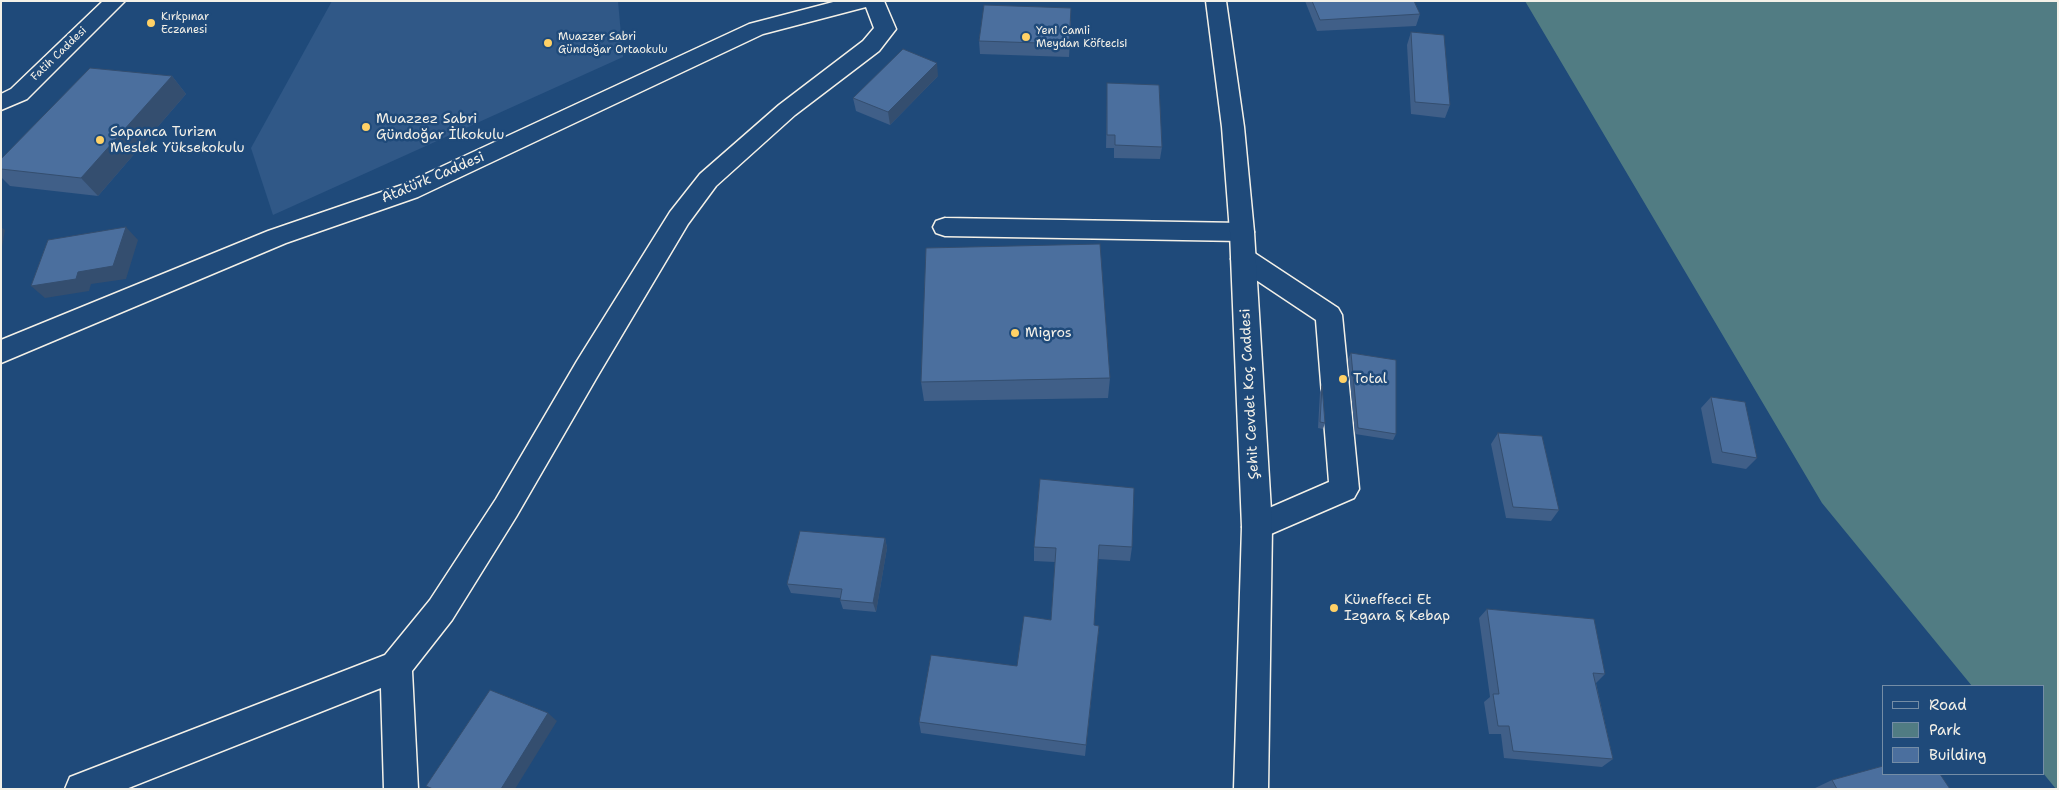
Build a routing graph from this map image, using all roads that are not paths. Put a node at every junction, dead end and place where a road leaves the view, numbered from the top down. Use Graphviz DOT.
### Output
graph roads {
  1 [pos="115,1"];
  2 [pos="863,1"];
  3 [pos="874,1"];
  4 [pos="1216,1"];
  5 [pos="1,103"];
  6 [pos="945,227"];
  7 [pos="1242,232"];
  8 [pos="1244,259"];
  9 [pos="1,352"];
  10 [pos="1257,527"];
  11 [pos="396,666"];
  12 [pos="82,789"];
  13 [pos="401,789"];
  14 [pos="1251,789"];
  1 -- 5 [label="street, Fatih Caddesi"];
  2 -- 9 [label="street, Atatürk Caddesi"];
  3 -- 11 [label="street"];
  4 -- 7 [label="street, Şehit Cevdet Koç Caddesi"];
  6 -- 7 [label="street"];
  7 -- 8 [label="street, Şehit Cevdet Koç Caddesi"];
  8 -- 10 [label="street, Şehit Cevdet Koç Caddesi"];
  8 -- 10 [label="street"];
  10 -- 14 [label="street, Şehit Cevdet Koç Caddesi"];
  11 -- 12 [label="street"];
  11 -- 13 [label="street"];
}
